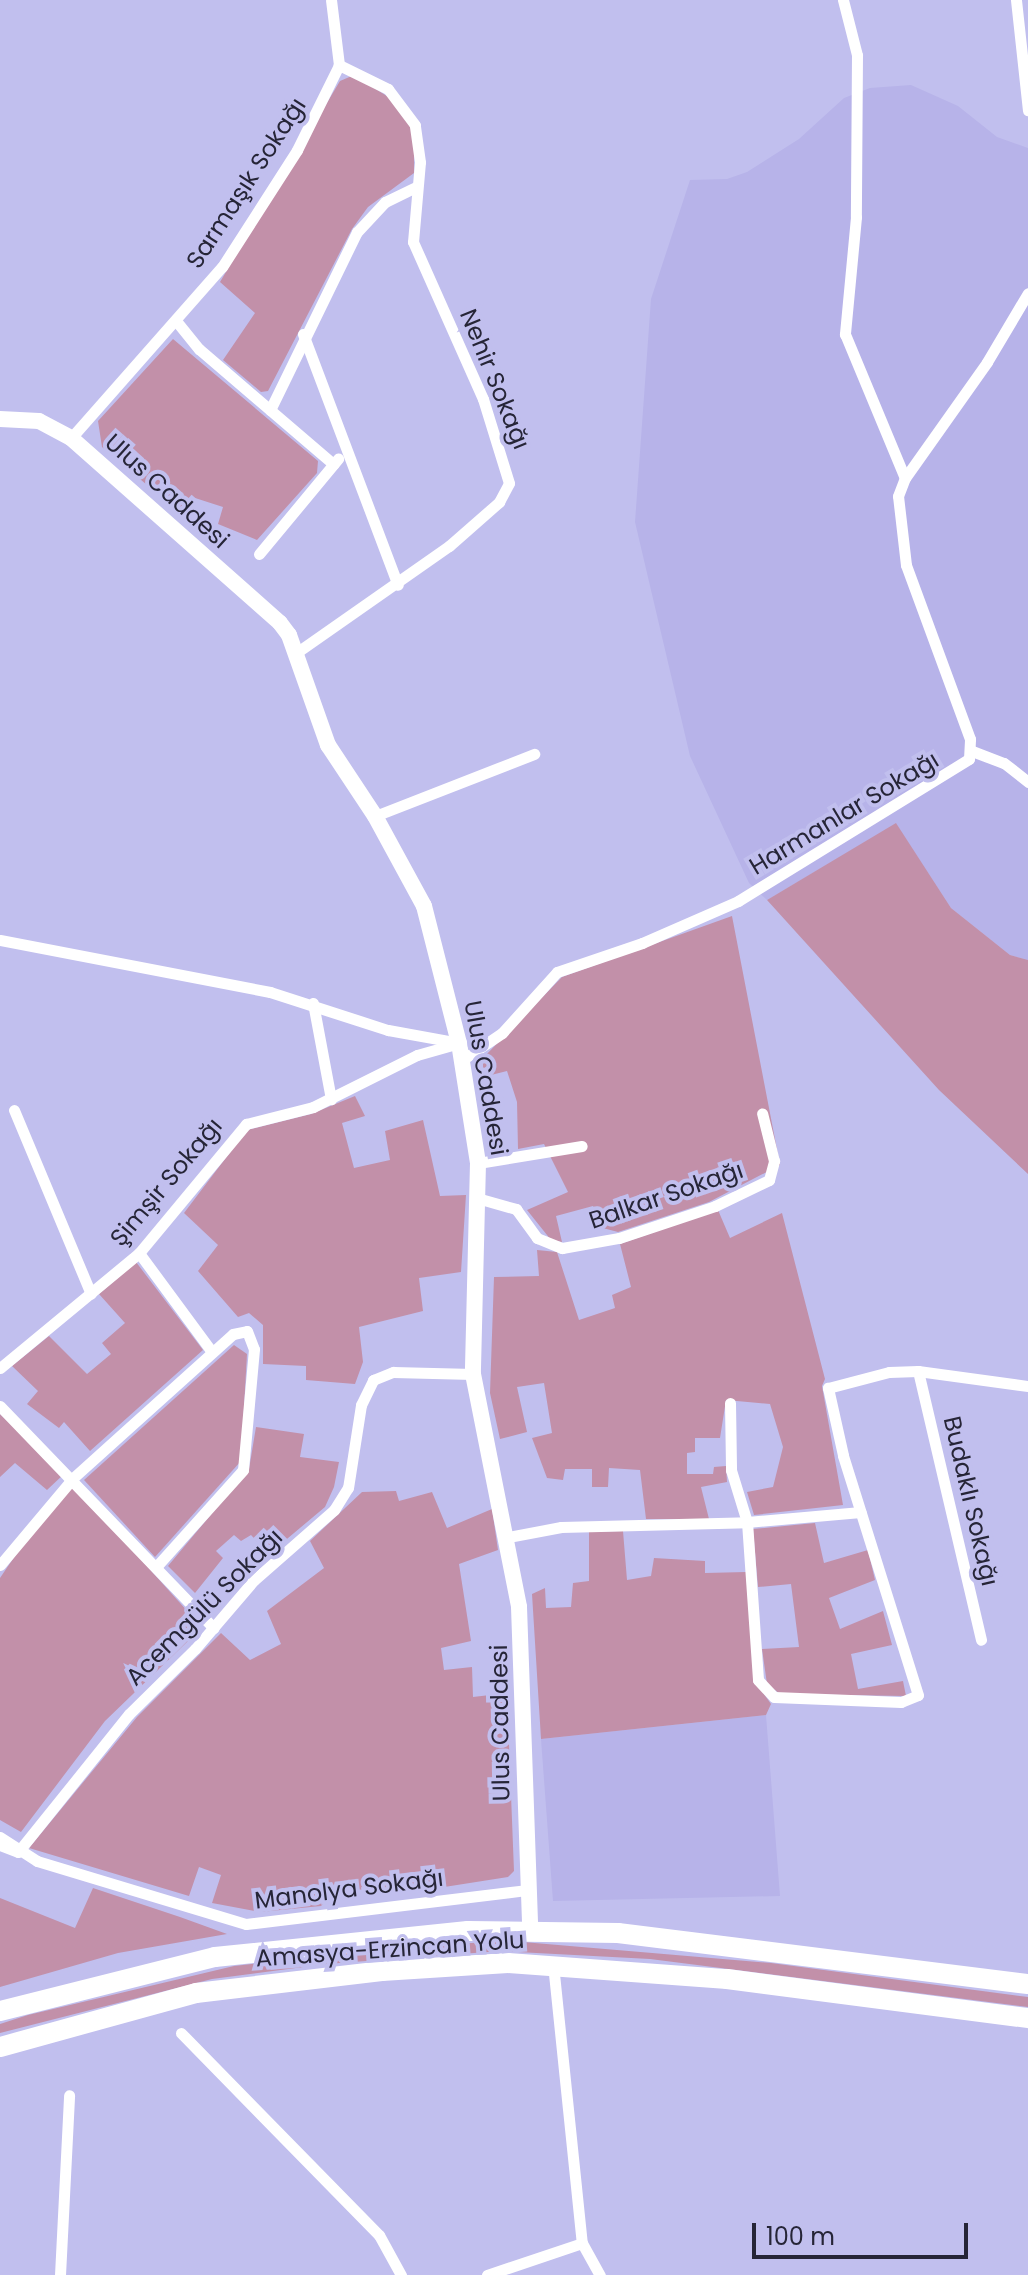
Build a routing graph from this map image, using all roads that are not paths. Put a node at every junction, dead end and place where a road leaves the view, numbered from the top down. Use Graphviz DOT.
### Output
graph roads {
  1 [pos="331,0"];
  2 [pos="843,0"];
  3 [pos="1016,0"];
  4 [pos="339,65"];
  5 [pos="1028,110"];
  6 [pos="416,187"];
  7 [pos="1028,293"];
  8 [pos="177,322"];
  9 [pos="303,334"];
  10 [pos="270,410"];
  11 [pos="0,419"];
  12 [pos="71,438"];
  13 [pos="345,449"];
  14 [pos="333,464"];
  15 [pos="905,478"];
  16 [pos="259,554"];
  17 [pos="398,585"];
  18 [pos="296,653"];
  19 [pos="972,751"];
  20 [pos="534,754"];
  21 [pos="1028,782"];
  22 [pos="375,816"];
  23 [pos="0,940"];
  24 [pos="313,1003"];
  25 [pos="461,1051"];
  26 [pos="331,1099"];
  27 [pos="14,1110"];
  28 [pos="762,1113"];
  29 [pos="582,1146"];
  30 [pos="478,1163"];
  31 [pos="477,1198"];
  32 [pos="139,1253"];
  33 [pos="91,1294"];
  34 [pos="212,1352"];
  35 [pos="0,1368"];
  36 [pos="918,1371"];
  37 [pos="473,1374"];
  38 [pos="1028,1386"];
  39 [pos="730,1403"];
  40 [pos="0,1406"];
  41 [pos="73,1478"];
  42 [pos="861,1512"];
  43 [pos="747,1522"];
  44 [pos="508,1537"];
  45 [pos="0,1565"];
  46 [pos="157,1566"];
  47 [pos="214,1628"];
  48 [pos="981,1640"];
  49 [pos="0,1837"];
  50 [pos="0,1845"];
  51 [pos="18,1852"];
  52 [pos="528,1890"];
  53 [pos="530,1929"];
  54 [pos="553,1964"];
  55 [pos="1028,1984"];
  56 [pos="0,2011"];
  57 [pos="1028,2018"];
  58 [pos="181,2033"];
  59 [pos="0,2047"];
  60 [pos="69,2095"];
  61 [pos="582,2243"];
  62 [pos="60,2275"];
  63 [pos="401,2275"];
  64 [pos="487,2275"];
  65 [pos="600,2275"];
  1 -- 4 [label="street, Sarmaşık Sokağı"];
  2 -- 15 [label="street"];
  3 -- 5 [label="street"];
  4 -- 6 [label="street, Nehir Sokağı"];
  4 -- 8 [label="street, Sarmaşık Sokağı"];
  6 -- 9 [label="street"];
  6 -- 17 [label="street, Nehir Sokağı"];
  7 -- 15 [label="street, Harmanlar Sokağı"];
  8 -- 10 [label="street"];
  8 -- 12 [label="street, Sarmaşık Sokağı"];
  9 -- 10 [label="street"];
  9 -- 13 [label="street"];
  10 -- 14 [label="street"];
  11 -- 12 [label="street, Ulus Caddesi"];
  12 -- 18 [label="street, Ulus Caddesi"];
  13 -- 14 [label="street"];
  13 -- 17 [label="street"];
  14 -- 16 [label="street"];
  15 -- 19 [label="street, Harmanlar Sokağı"];
  17 -- 18 [label="street, Nehir Sokağı"];
  18 -- 22 [label="street, Ulus Caddesi"];
  19 -- 21 [label="street"];
  19 -- 25 [label="street, Harmanlar Sokağı"];
  20 -- 22 [label="street"];
  22 -- 25 [label="street, Ulus Caddesi"];
  23 -- 24 [label="street"];
  24 -- 25 [label="street"];
  24 -- 26 [label="street"];
  25 -- 26 [label="street, Şimşir Sokağı"];
  25 -- 30 [label="street, Ulus Caddesi"];
  26 -- 32 [label="street, Şimşir Sokağı"];
  27 -- 33 [label="street, Şimşir Sokağı"];
  28 -- 31 [label="street, Balkar Sokağı"];
  29 -- 30 [label="street"];
  30 -- 31 [label="street, Ulus Caddesi"];
  31 -- 37 [label="street, Ulus Caddesi"];
  32 -- 33 [label="street, Şimşir Sokağı"];
  32 -- 34 [label="street"];
  33 -- 35 [label="street, Şimşir Sokağı"];
  34 -- 41 [label="street"];
  34 -- 46 [label="street"];
  36 -- 38 [label="street"];
  36 -- 42 [label="street"];
  36 -- 48 [label="street, Budaklı Sokağı"];
  37 -- 44 [label="street, Ulus Caddesi"];
  37 -- 47 [label="street, Acemgülü Sokağı"];
  39 -- 43 [label="street"];
  40 -- 41 [label="street"];
  41 -- 45 [label="street"];
  41 -- 46 [label="street"];
  42 -- 43 [label="street"];
  42 -- 43 [label="street"];
  43 -- 44 [label="street"];
  44 -- 52 [label="street, Ulus Caddesi"];
  46 -- 47 [label="street"];
  47 -- 51 [label="street, Acemgülü Sokağı"];
  49 -- 51 [label="street, Manolya Sokağı"];
  50 -- 51 [label="street"];
  51 -- 52 [label="street, Manolya Sokağı"];
  52 -- 53 [label="street, Ulus Caddesi"];
  53 -- 55 [label="highway, Amasya-Erzincan Yolu"];
  53 -- 56 [label="highway, Amasya-Erzincan Yolu"];
  54 -- 57 [label="highway, Amasya-Erzincan Yolu"];
  54 -- 59 [label="highway, Amasya-Erzincan Yolu"];
  54 -- 61 [label="street"];
  58 -- 63 [label="street"];
  60 -- 62 [label="street"];
  61 -- 64 [label="street"];
  61 -- 65 [label="street"];
}
